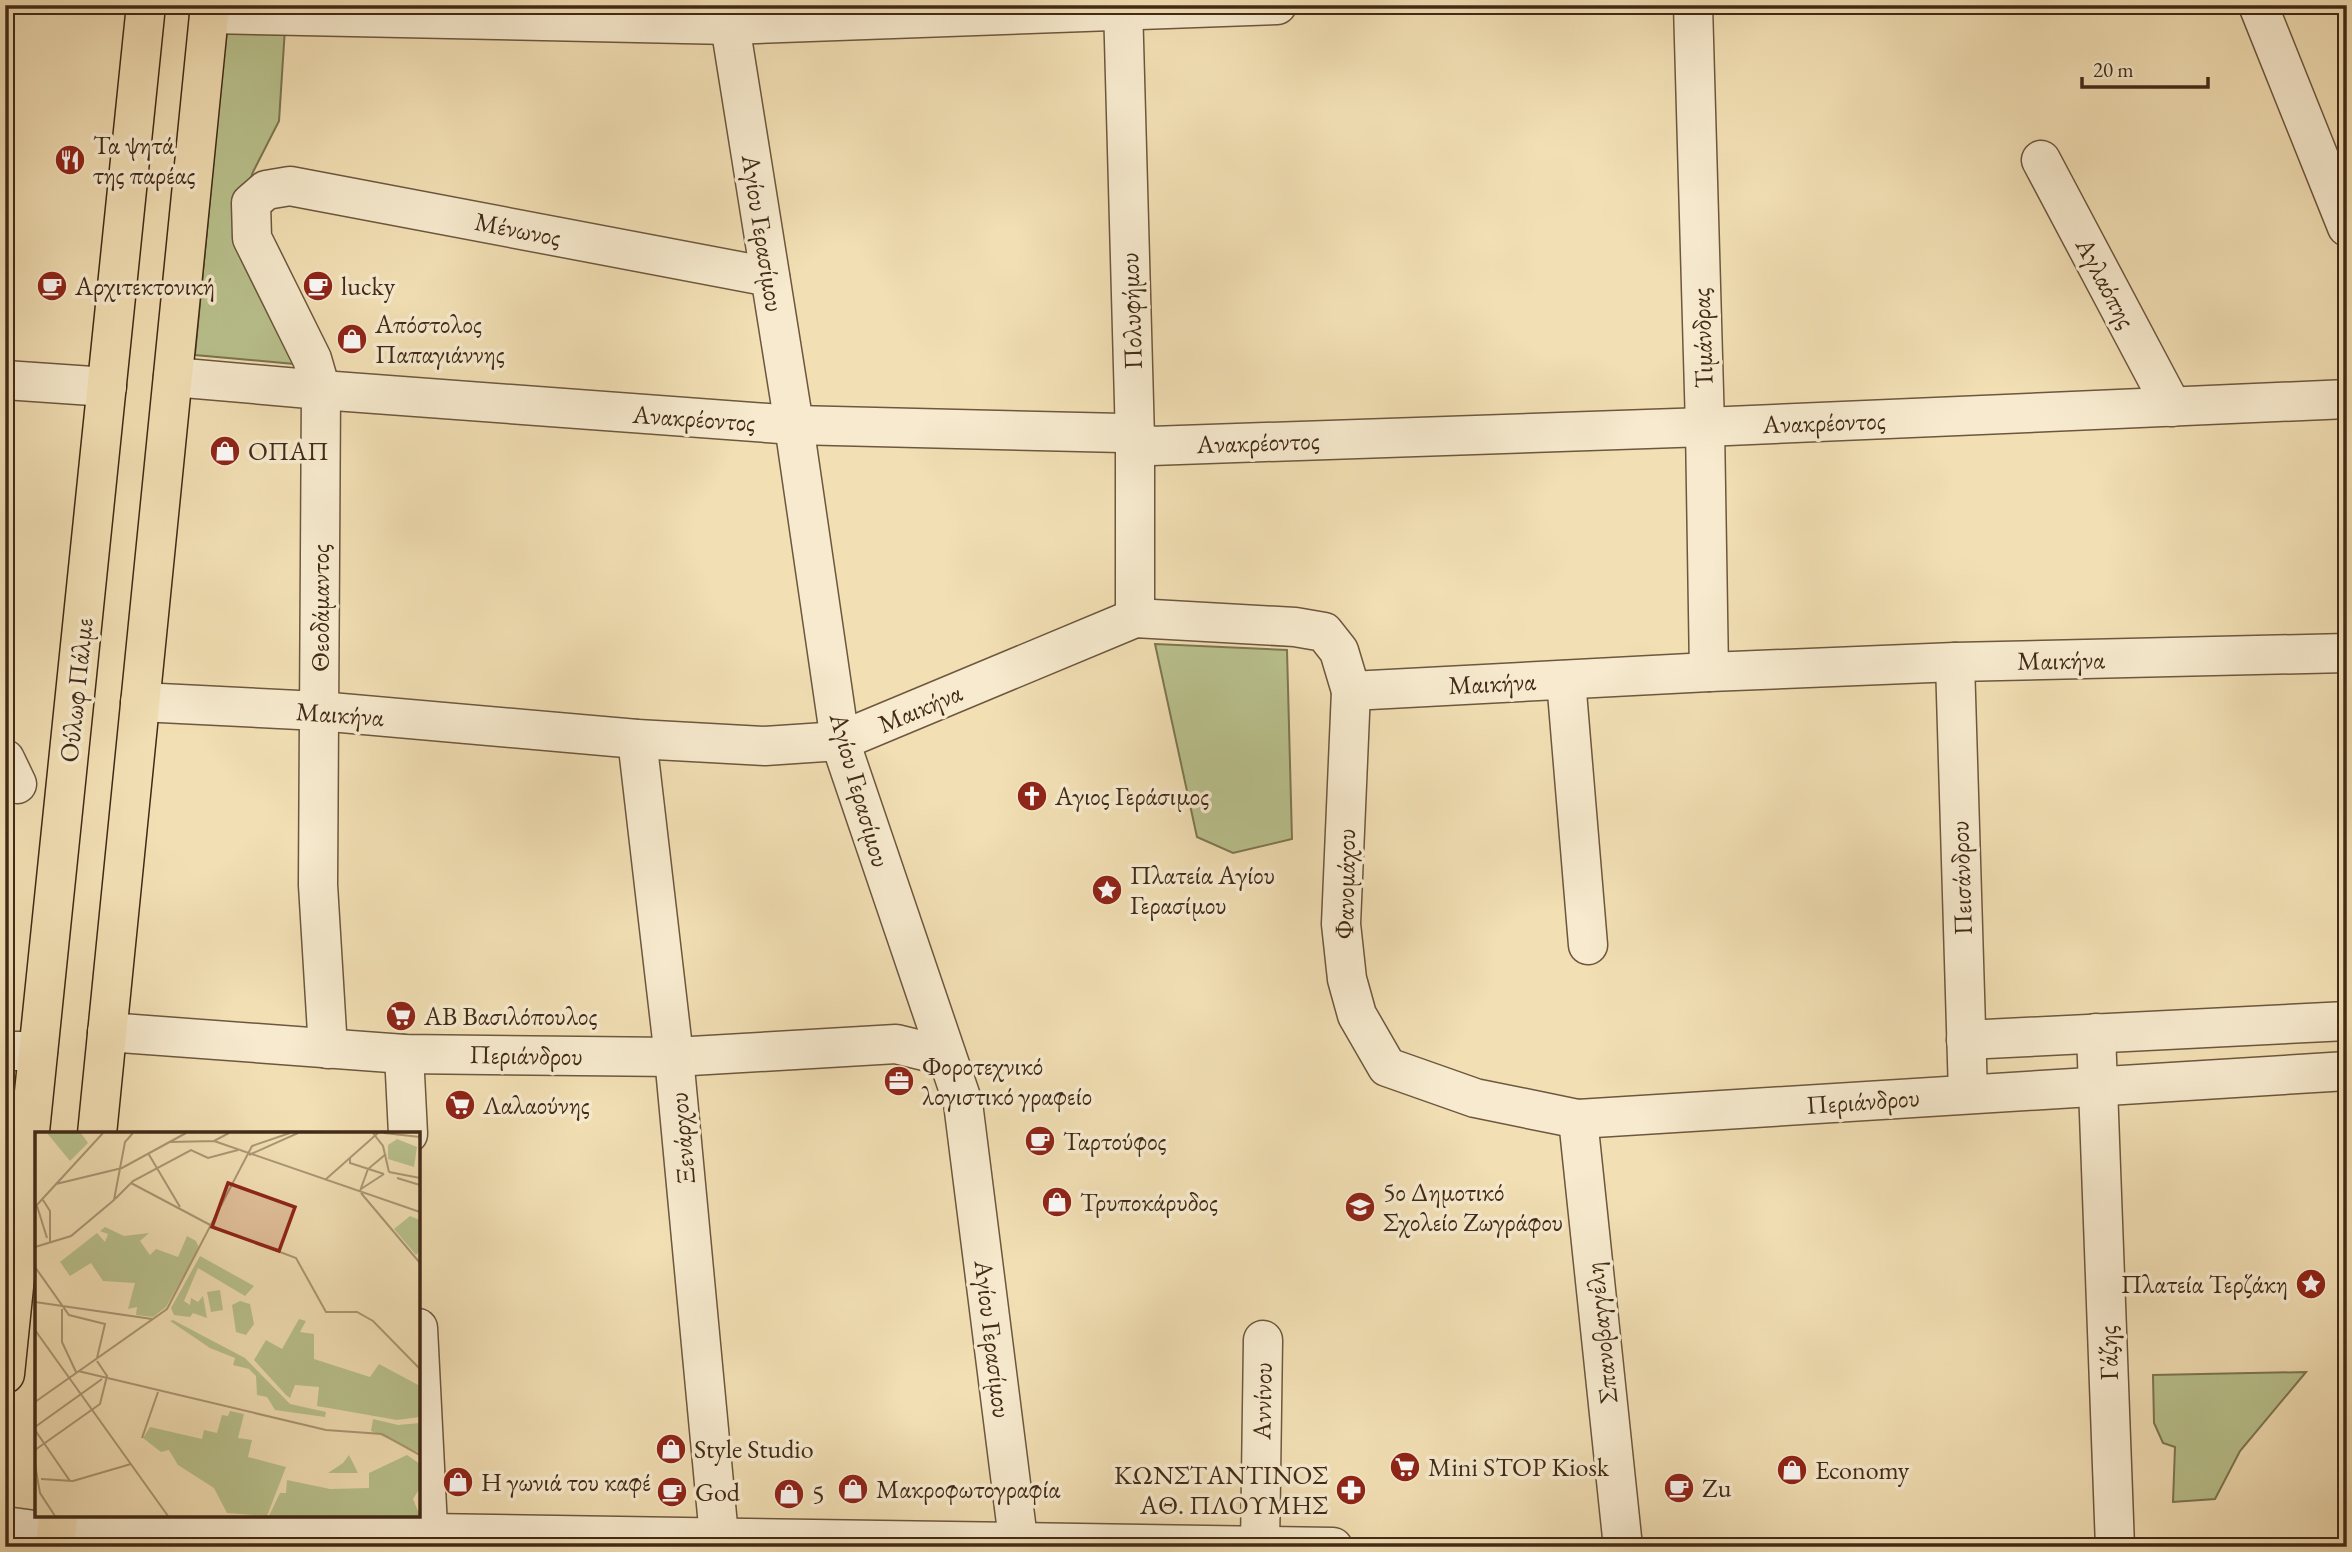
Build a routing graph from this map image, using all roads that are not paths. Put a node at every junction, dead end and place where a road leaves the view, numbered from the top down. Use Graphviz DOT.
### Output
graph roads {
  1 [pos="146,5"];
  2 [pos="1277,5"];
  3 [pos="1693,5"];
  4 [pos="2258,5"];
  5 [pos="1123,8"];
  6 [pos="210,10"];
  7 [pos="730,26"];
  8 [pos="2041,160"];
  9 [pos="265,190"];
  10 [pos="2347,227"];
  11 [pos="770,277"];
  12 [pos="173,377"];
  13 [pos="5,380"];
  14 [pos="107,387"];
  15 [pos="321,390"];
  16 [pos="2347,399"];
  17 [pos="2172,407"];
  18 [pos="794,425"];
  19 [pos="1705,427"];
  20 [pos="1135,439"];
  21 [pos="1135,618"];
  22 [pos="2347,653"];
  23 [pos="1955,662"];
  24 [pos="1709,672"];
  25 [pos="1566,680"];
  26 [pos="1351,691"];
  27 [pos="140,702"];
  28 [pos="319,711"];
  29 [pos="636,739"];
  30 [pos="839,741"];
  31 [pos="1588,945"];
  32 [pos="2347,1021"];
  33 [pos="107,1032"];
  34 [pos="2096,1033"];
  35 [pos="1966,1040"];
  36 [pos="328,1049"];
  37 [pos="22,1051"];
  38 [pos="404,1054"];
  39 [pos="945,1056"];
  40 [pos="674,1057"];
  41 [pos="1387,1067"];
  42 [pos="2347,1071"];
  43 [pos="2100,1086"];
  44 [pos="1968,1094"];
  45 [pos="1578,1118"];
  46 [pos="97,1132"];
  47 [pos="408,1132"];
  48 [pos="1262,1340"];
  49 [pos="420,1367"];
  50 [pos="5,1374"];
  51 [pos="5,1526"];
  52 [pos="57,1532"];
  53 [pos="429,1540"];
  54 [pos="720,1542"];
  55 [pos="1019,1545"];
  56 [pos="1260,1546"];
  57 [pos="1333,1547"];
  58 [pos="1623,1547"];
  59 [pos="2115,1547"];
  1 -- 14 [label="main road, Ούλωφ Πάλμε"];
  2 -- 5 [label="street"];
  3 -- 19 [label="street, Τιμάνδρας"];
  4 -- 10 [label="street"];
  5 -- 7 [label="street"];
  5 -- 20 [label="street, Πολυφήμου"];
  6 -- 7 [label="street"];
  6 -- 12 [label="main road"];
  7 -- 11 [label="street, Αγίου Γερασίμου"];
  8 -- 17 [label="street, Αγλαόπης"];
  9 -- 11 [label="street, Μένωνος"];
  9 -- 15 [label="street, Θεοδάμαντος"];
  11 -- 18 [label="street, Αγίου Γερασίμου"];
  12 -- 15 [label="street, Ανακρέοντος"];
  12 -- 27 [label="main road"];
  13 -- 14 [label="street"];
  14 -- 37 [label="main road, Ούλωφ Πάλμε"];
  15 -- 18 [label="street, Ανακρέοντος"];
  15 -- 28 [label="street, Θεοδάμαντος"];
  16 -- 17 [label="street, Ανακρέοντος"];
  17 -- 19 [label="street, Ανακρέοντος"];
  18 -- 20 [label="street, Ανακρέοντος"];
  18 -- 30 [label="street, Αγίου Γερασίμου"];
  19 -- 20 [label="street, Ανακρέοντος"];
  19 -- 24 [label="street, Τιμάνδρας"];
  20 -- 21 [label="street, Πολυφήμου"];
  21 -- 26 [label="street, Μαικήνα"];
  21 -- 30 [label="street, Μαικήνα"];
  22 -- 23 [label="street, Μαικήνα"];
  23 -- 24 [label="street, Μαικήνα"];
  23 -- 35 [label="street, Πεισάνδρου"];
  24 -- 25 [label="street, Μαικήνα"];
  25 -- 26 [label="street, Μαικήνα"];
  25 -- 31 [label="street, Μαικήνα"];
  26 -- 41 [label="street, Φανομάχου"];
  27 -- 28 [label="street, Μαικήνα"];
  27 -- 33 [label="main road"];
  28 -- 29 [label="street, Μαικήνα"];
  28 -- 36 [label="street, Θεοδάμαντος"];
  29 -- 30 [label="street, Μαικήνα"];
  29 -- 40 [label="street, Ξενάρχου"];
  30 -- 39 [label="street, Αγίου Γερασίμου"];
  32 -- 34 [label="street"];
  33 -- 36 [label="street, Περιάνδρου"];
  33 -- 46 [label="main road"];
  34 -- 35 [label="street"];
  34 -- 43 [label="street, Γάζης"];
  35 -- 44 [label="street, Πεισάνδρου"];
  36 -- 38 [label="street, Περιάνδρου"];
  37 -- 50 [label="main road, Ούλωφ Πάλμε"];
  38 -- 40 [label="street, Περιάνδρου"];
  38 -- 47 [label="street"];
  39 -- 40 [label="street, Περιάνδρου"];
  39 -- 55 [label="street, Αγίου Γερασίμου"];
  40 -- 54 [label="street, Ξενάρχου"];
  41 -- 45 [label="street, Περιάνδρου"];
  42 -- 43 [label="street, Περιάνδρου"];
  43 -- 44 [label="street, Περιάνδρου"];
  43 -- 59 [label="street, Γάζης"];
  44 -- 45 [label="street, Περιάνδρου"];
  45 -- 58 [label="street, Σπανοβαγγέλη"];
  48 -- 56 [label="street, Αννίνου"];
  49 -- 53 [label="street"];
  51 -- 52 [label="street"];
  52 -- 53 [label="street"];
  53 -- 54 [label="street"];
  54 -- 55 [label="street"];
  55 -- 56 [label="street"];
  56 -- 57 [label="street"];
}
